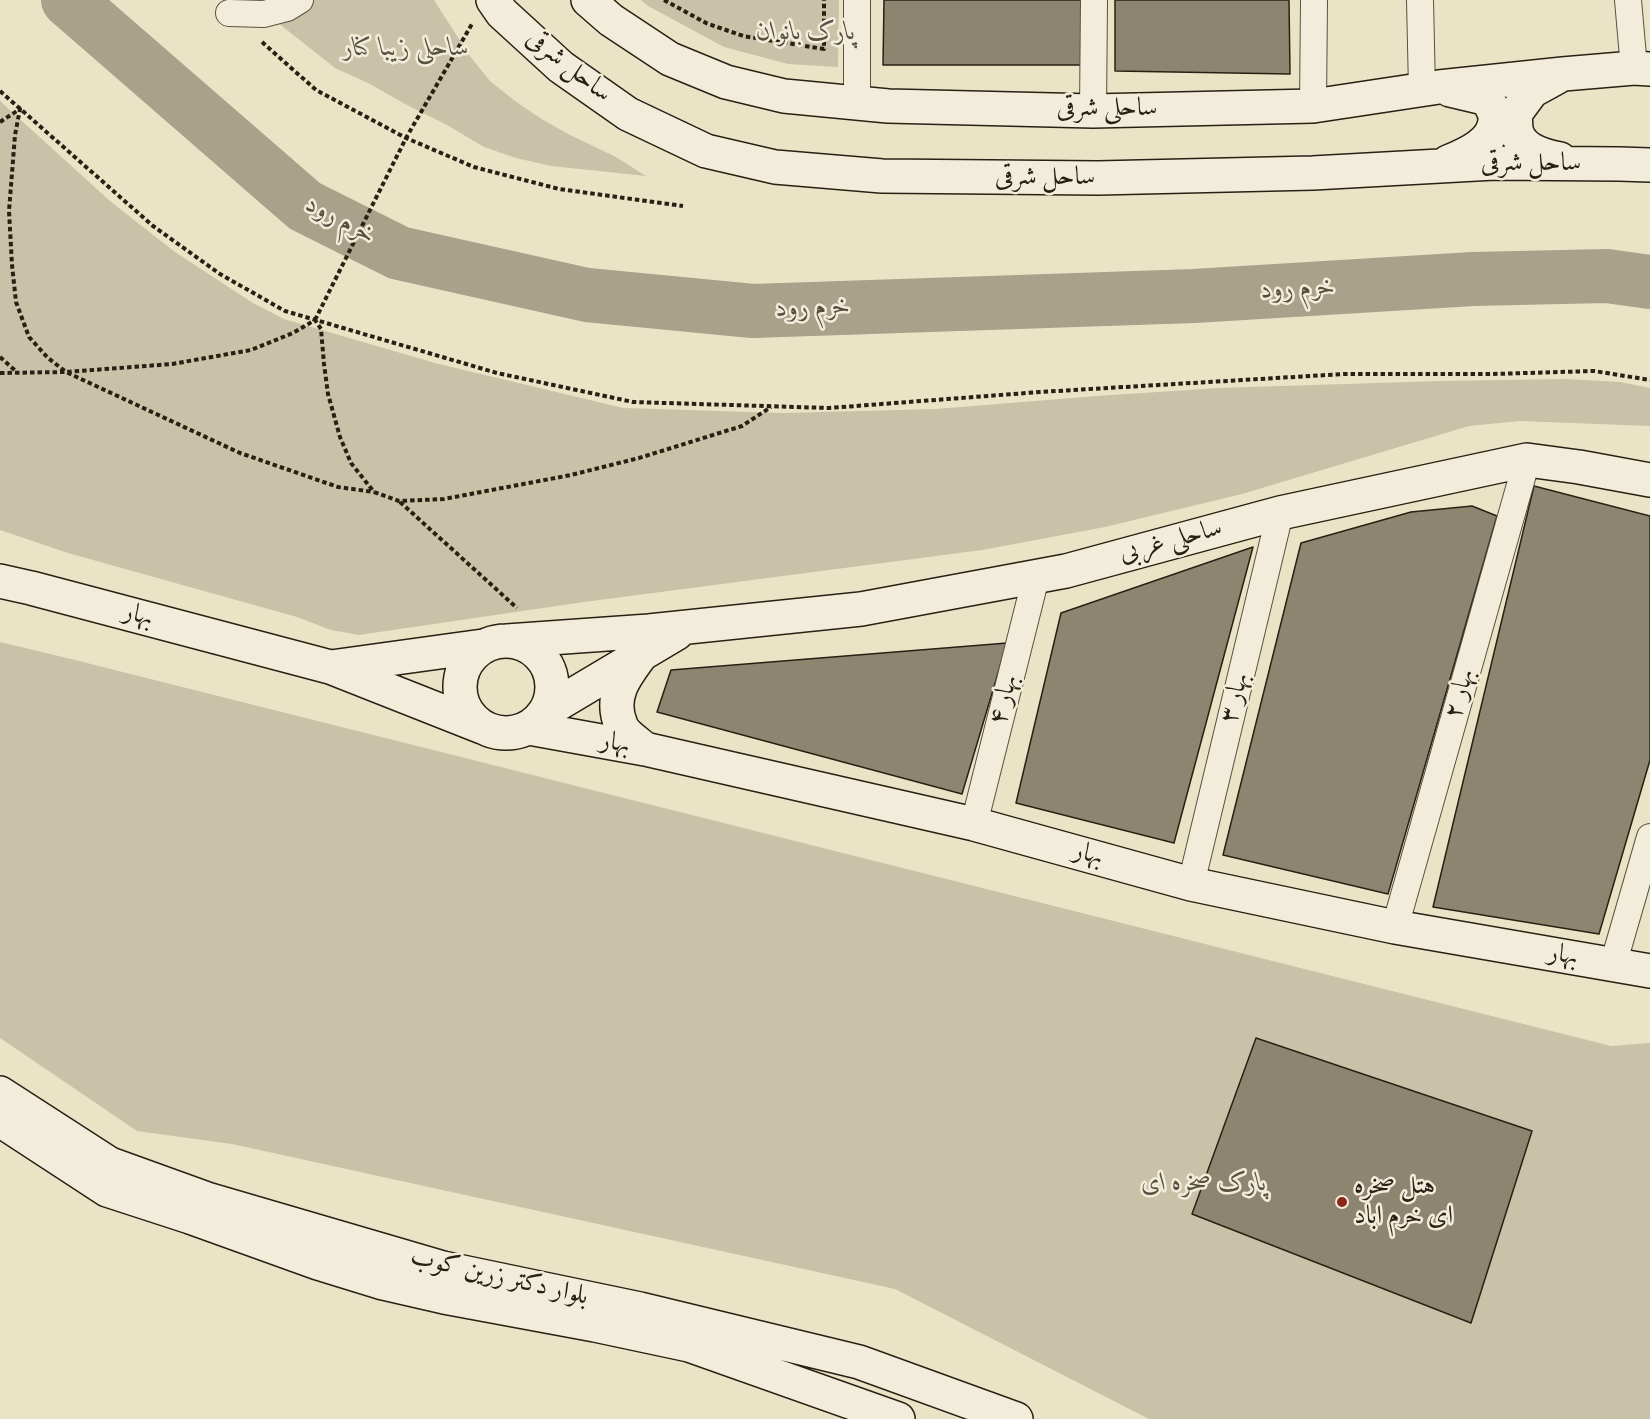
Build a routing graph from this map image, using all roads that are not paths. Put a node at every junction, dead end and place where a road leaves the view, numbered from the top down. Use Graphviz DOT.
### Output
graph roads {
  1 [pos="300,0"];
  2 [pos="588,0"];
  3 [pos="857,0"];
  4 [pos="1094,0"];
  5 [pos="1314,0"];
  6 [pos="1420,0"];
  7 [pos="1628,0"];
  8 [pos="484,9"];
  9 [pos="229,13"];
  10 [pos="1642,69"];
  11 [pos="1563,74"];
  12 [pos="1430,88"];
  13 [pos="857,102"];
  14 [pos="1312,106"];
  15 [pos="1093,111"];
  16 [pos="1579,164"];
  17 [pos="1650,165"];
  18 [pos="1438,166"];
  19 [pos="1650,459"];
  20 [pos="1527,460"];
  21 [pos="1580,467"];
  22 [pos="1650,480"];
  23 [pos="1280,513"];
  24 [pos="0,573"];
  25 [pos="1036,577"];
  26 [pos="15,584"];
  27 [pos="689,627"];
  28 [pos="495,643"];
  29 [pos="643,652"];
  30 [pos="330,668"];
  31 [pos="537,720"];
  32 [pos="482,727"];
  33 [pos="645,749"];
  34 [pos="974,824"];
  35 [pos="1650,837"];
  36 [pos="1191,884"];
  37 [pos="1395,927"];
  38 [pos="1613,965"];
  39 [pos="1650,971"];
  40 [pos="0,1093"];
  41 [pos="0,1120"];
  42 [pos="898,1419"];
  43 [pos="1016,1419"];
  1 -- 9 [label="street"];
  2 -- 13 [label="main road, ساحلی شرقی"];
  3 -- 13 [label="street"];
  4 -- 15 [label="street"];
  5 -- 14 [label="street"];
  6 -- 12 [label="street"];
  7 -- 10 [label="street"];
  8 -- 18 [label="main road, ساحل شرقی"];
  10 -- 11 [label="main road, ساحلی شرقی"];
  11 -- 12 [label="main road, ساحلی شرقی"];
  11 -- 16 [label="main road"];
  12 -- 14 [label="main road, ساحلی شرقی"];
  12 -- 18 [label="main road"];
  13 -- 15 [label="main road, ساحلی شرقی"];
  14 -- 15 [label="main road, ساحلی شرقی"];
  16 -- 17 [label="main road, ساحل شرقی"];
  16 -- 18 [label="main road, ساحل شرقی"];
  19 -- 21 [label="main road"];
  20 -- 21 [label="main road, ساحلی غربی"];
  20 -- 23 [label="main road, ساحلی غربی"];
  20 -- 37 [label="street, بهار ۲"];
  21 -- 22 [label="main road, ساحلی غربی"];
  23 -- 25 [label="main road, ساحلی غربی"];
  23 -- 36 [label="street, بهار ۳"];
  24 -- 26 [label="main road, بهار"];
  25 -- 27 [label="main road, ساحلی غربی"];
  25 -- 34 [label="street, بهار ۴"];
  26 -- 30 [label="main road, بهار"];
  27 -- 28 [label="main road, ساحلی غربی"];
  27 -- 29 [label="main road"];
  28 -- 30 [label="main road, ساحلی غربی"];
  28 -- 31 [label="main road"];
  28 -- 32 [label="main road"];
  29 -- 31 [label="main road"];
  29 -- 33 [label="main road"];
  30 -- 32 [label="main road, بهار"];
  31 -- 32 [label="main road"];
  31 -- 33 [label="main road, بهار"];
  33 -- 34 [label="main road, بهار"];
  34 -- 36 [label="main road, بهار"];
  35 -- 38 [label="street"];
  36 -- 37 [label="main road, بهار"];
  37 -- 38 [label="main road, بهار"];
  38 -- 39 [label="main road, بهار"];
  40 -- 43 [label="main road, بلوار دکتر زرین کوب"];
  41 -- 42 [label="main road, بلوار دکتر زرین کوب"];
}
